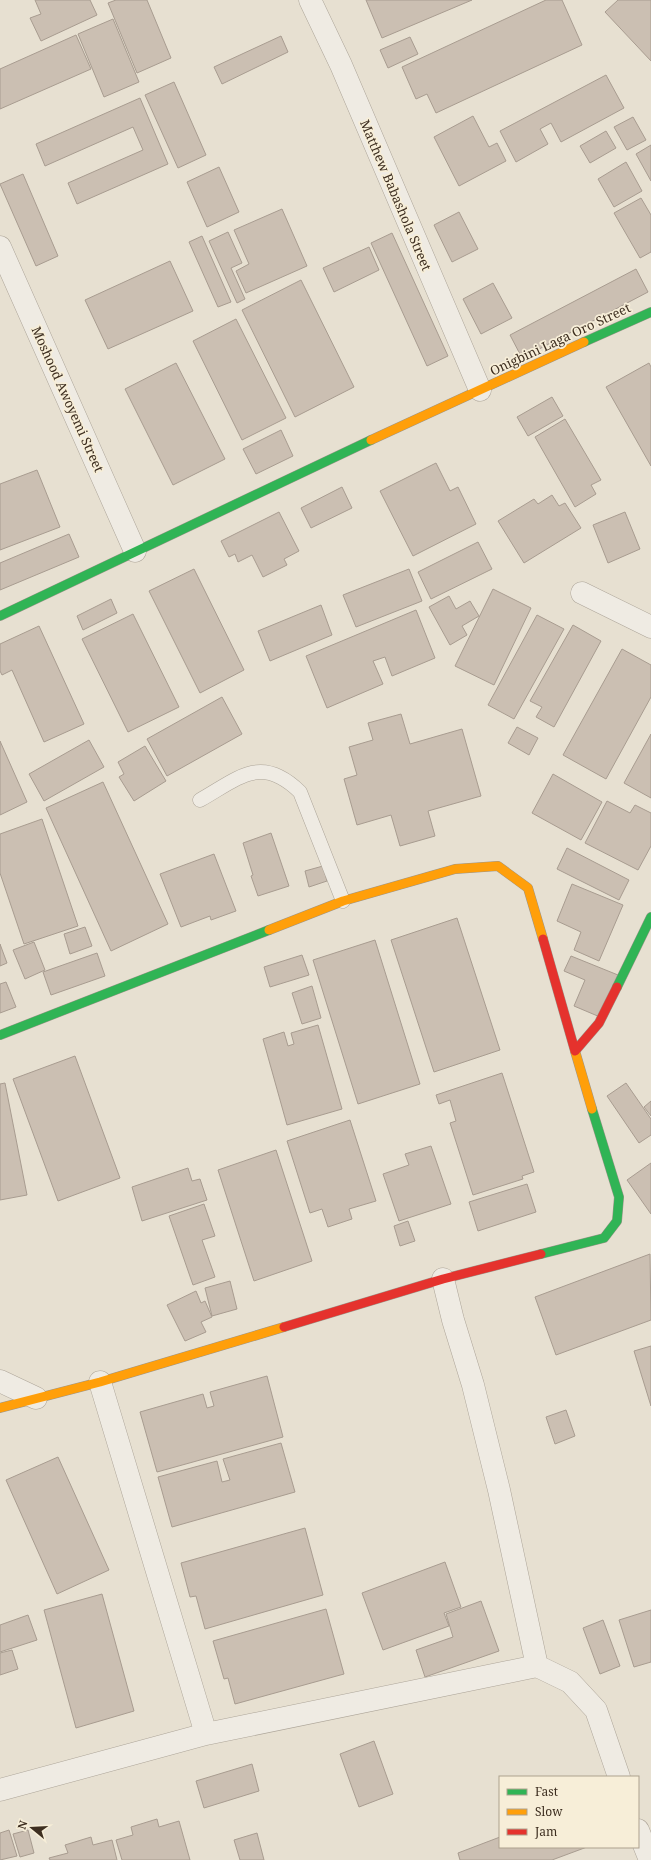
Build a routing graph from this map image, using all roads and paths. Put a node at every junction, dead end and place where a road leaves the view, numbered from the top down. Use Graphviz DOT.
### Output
graph roads {
  1 [pos="310,0"];
  2 [pos="0,247"];
  3 [pos="651,312"];
  4 [pos="480,390"];
  5 [pos="135,551"];
  6 [pos="582,593"];
  7 [pos="0,616"];
  8 [pos="651,627"];
  9 [pos="200,800"];
  10 [pos="343,901"];
  11 [pos="651,917"];
  12 [pos="0,1036"];
  13 [pos="575,1051"];
  14 [pos="443,1279"];
  15 [pos="0,1381"];
  16 [pos="100,1382"];
  17 [pos="36,1398"];
  18 [pos="0,1408"];
  19 [pos="537,1666"];
  20 [pos="206,1734"];
  21 [pos="619,1776"];
  22 [pos="0,1790"];
  23 [pos="639,1832"];
  24 [pos="650,1860"];
  1 -- 4 [label="street, Matthew Babashola Street"];
  2 -- 5 [label="street, Moshood Awoyemi Street"];
  3 -- 4 [label="street, Onigbini Laga Oro Street"];
  4 -- 5 [label="street, Onigbini Laga Oro Street"];
  5 -- 7 [label="street, Onigbini Laga Oro Street"];
  6 -- 8 [label="street"];
  9 -- 10 [label="lane"];
  10 -- 12 [label="street"];
  10 -- 13 [label="street"];
  11 -- 13 [label="street"];
  13 -- 14 [label="street"];
  14 -- 16 [label="street"];
  14 -- 19 [label="street"];
  15 -- 17 [label="street"];
  16 -- 17 [label="street"];
  16 -- 20 [label="street"];
  17 -- 18 [label="street"];
  19 -- 20 [label="street"];
  19 -- 21 [label="street"];
  20 -- 22 [label="street"];
  23 -- 24 [label="street"];
}
